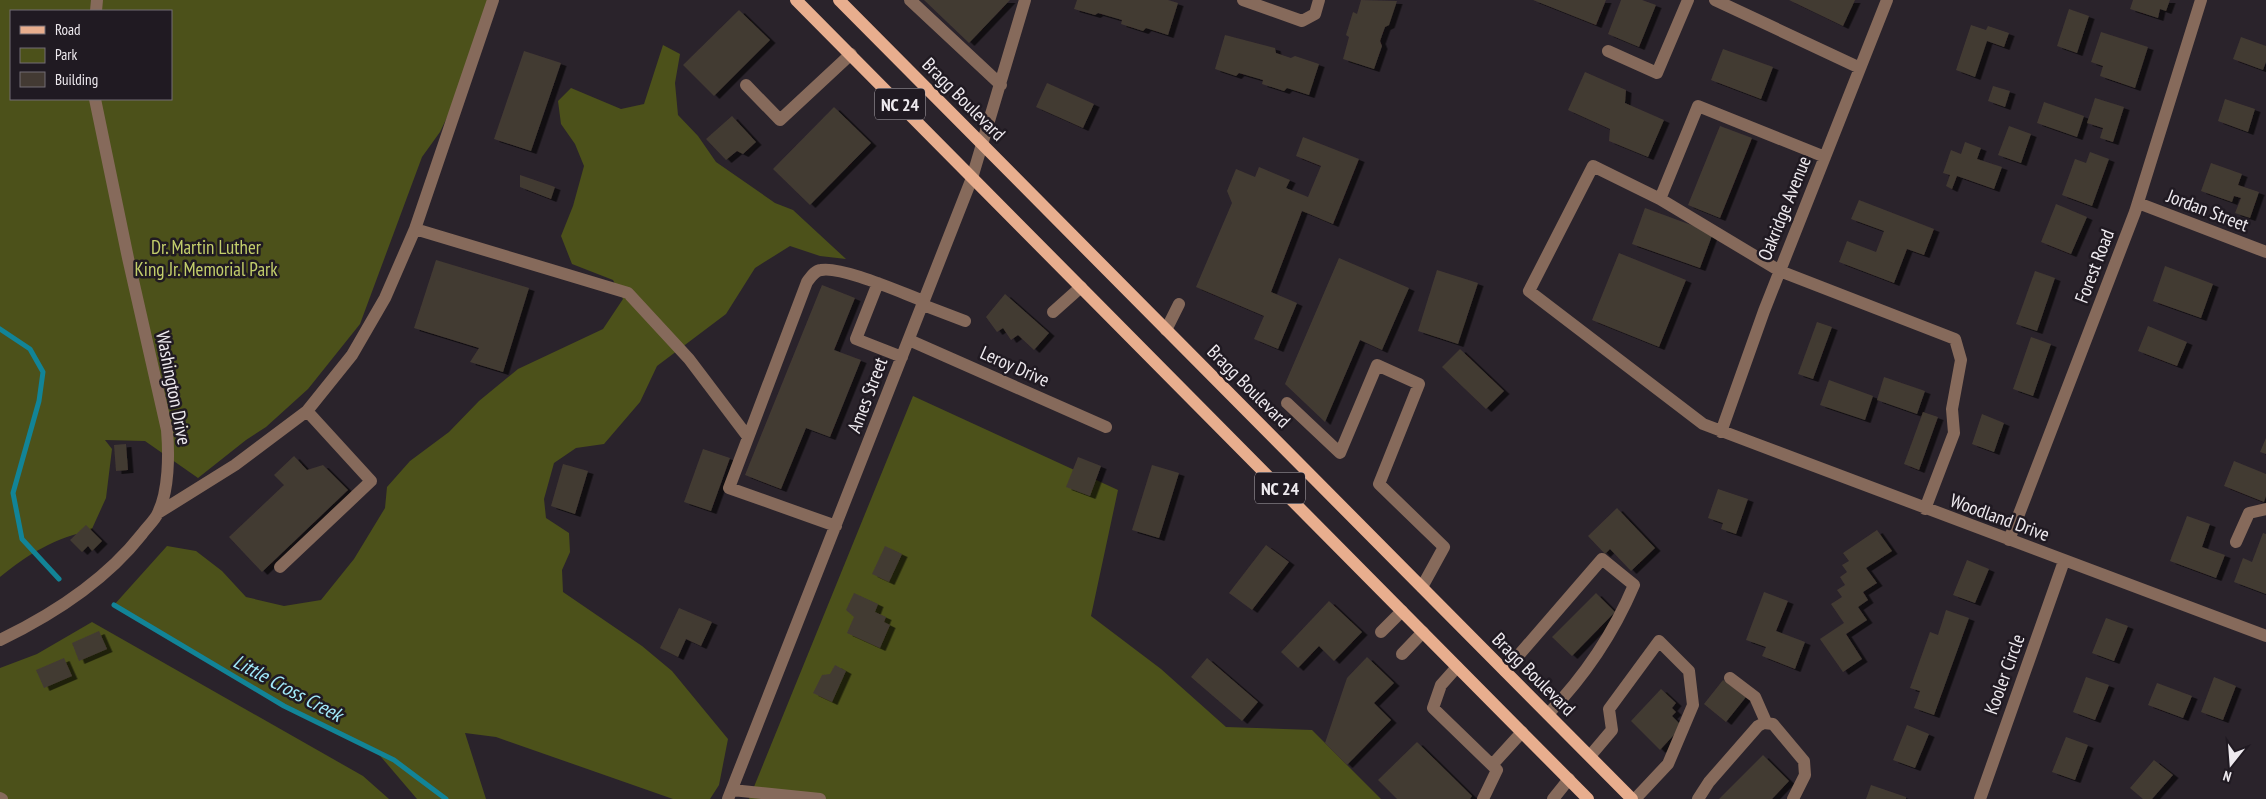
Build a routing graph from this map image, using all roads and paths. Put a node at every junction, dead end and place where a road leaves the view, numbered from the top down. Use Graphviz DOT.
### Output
graph roads {
  1 [pos="493,0"];
  2 [pos="796,0"];
  3 [pos="839,0"];
  4 [pos="910,0"];
  5 [pos="1025,0"];
  6 [pos="1243,0"];
  7 [pos="1319,0"];
  8 [pos="1688,0"];
  9 [pos="1715,0"];
  10 [pos="1887,0"];
  11 [pos="2201,0"];
  12 [pos="1608,52"];
  13 [pos="851,54"];
  14 [pos="1860,68"];
  15 [pos="746,84"];
  16 [pos="1001,85"];
  17 [pos="95,100"];
  18 [pos="983,145"];
  19 [pos="1825,157"];
  20 [pos="972,178"];
  21 [pos="1660,199"];
  22 [pos="2138,204"];
  23 [pos="415,229"];
  24 [pos="2266,252"];
  25 [pos="1780,271"];
  26 [pos="878,283"];
  27 [pos="1081,287"];
  28 [pos="924,303"];
  29 [pos="1179,304"];
  30 [pos="1053,312"];
  31 [pos="964,321"];
  32 [pos="1166,330"];
  33 [pos="909,340"];
  34 [pos="902,357"];
  35 [pos="1287,403"];
  36 [pos="307,411"];
  37 [pos="1106,427"];
  38 [pos="1721,432"];
  39 [pos="748,437"];
  40 [pos="1925,509"];
  41 [pos="2266,509"];
  42 [pos="158,513"];
  43 [pos="836,526"];
  44 [pos="2009,540"];
  45 [pos="2236,542"];
  46 [pos="2064,561"];
  47 [pos="280,567"];
  48 [pos="1422,587"];
  49 [pos="1402,611"];
  50 [pos="1381,632"];
  51 [pos="1423,632"];
  52 [pos="2266,636"];
  53 [pos="0,640"];
  54 [pos="1402,654"];
  55 [pos="1457,666"];
  56 [pos="1505,671"];
  57 [pos="1730,678"];
  58 [pos="1548,714"];
  59 [pos="1766,722"];
  60 [pos="1522,732"];
  61 [pos="1590,756"];
  62 [pos="1492,765"];
  63 [pos="1569,779"];
  64 [pos="730,794"];
  65 [pos="820,799"];
  66 [pos="1483,799"];
  67 [pos="1553,799"];
  68 [pos="1588,799"];
  69 [pos="1633,799"];
  70 [pos="1698,799"];
  71 [pos="1793,799"];
  72 [pos="1980,799"];
  1 -- 23 [label="street"];
  2 -- 13 [label="main road, NC 24"];
  3 -- 18 [label="main road, Bragg Boulevard / NC 24"];
  4 -- 16 [label="street"];
  5 -- 16 [label="street, Ames Street"];
  6 -- 7 [label="street"];
  8 -- 12 [label="street"];
  9 -- 14 [label="street"];
  10 -- 14 [label="street, Oakridge Avenue"];
  11 -- 22 [label="street, Forest Road"];
  13 -- 15 [label="street"];
  13 -- 20 [label="main road, NC 24"];
  14 -- 19 [label="street, Oakridge Avenue"];
  16 -- 18 [label="street, Ames Street"];
  17 -- 42 [label="street, Washington Drive"];
  18 -- 20 [label="street, Ames Street"];
  18 -- 32 [label="main road, Bragg Boulevard / NC 24"];
  19 -- 21 [label="street"];
  19 -- 25 [label="street, Oakridge Avenue"];
  20 -- 27 [label="main road, NC 24"];
  20 -- 28 [label="street, Ames Street"];
  21 -- 25 [label="street"];
  21 -- 38 [label="street, Woodland Drive"];
  22 -- 24 [label="street, Jordan Street"];
  22 -- 44 [label="street, Forest Road"];
  23 -- 36 [label="street"];
  23 -- 39 [label="street"];
  25 -- 38 [label="street, Oakridge Avenue"];
  25 -- 40 [label="street"];
  26 -- 28 [label="street"];
  26 -- 34 [label="street"];
  26 -- 39 [label="street"];
  27 -- 30 [label="street"];
  27 -- 49 [label="main road, NC 24"];
  28 -- 31 [label="street"];
  28 -- 33 [label="street, Ames Street"];
  29 -- 32 [label="street"];
  32 -- 48 [label="main road, Bragg Boulevard / NC 24"];
  33 -- 34 [label="street, Ames Street"];
  33 -- 37 [label="street, Leroy Drive"];
  34 -- 43 [label="street, Ames Street"];
  35 -- 48 [label="street"];
  36 -- 42 [label="street"];
  36 -- 47 [label="street"];
  38 -- 40 [label="street, Woodland Drive"];
  39 -- 43 [label="street"];
  40 -- 44 [label="street, Woodland Drive"];
  41 -- 45 [label="street"];
  42 -- 53 [label="street, Washington Drive"];
  43 -- 64 [label="street, Ames Street"];
  44 -- 46 [label="street, Woodland Drive"];
  46 -- 52 [label="street, Woodland Drive"];
  46 -- 72 [label="street, Kooler Circle"];
  48 -- 56 [label="main road, Bragg Boulevard / NC 24"];
  49 -- 50 [label="street"];
  49 -- 51 [label="main road, NC 24"];
  51 -- 54 [label="street"];
  51 -- 55 [label="main road, NC 24"];
  55 -- 60 [label="main road, NC 24"];
  55 -- 62 [label="street"];
  56 -- 58 [label="main road, Bragg Boulevard / NC 24"];
  56 -- 58 [label="street"];
  57 -- 59 [label="street"];
  58 -- 61 [label="main road, Bragg Boulevard / NC 24"];
  59 -- 70 [label="street"];
  59 -- 71 [label="street"];
  60 -- 62 [label="street"];
  60 -- 63 [label="main road, NC 24"];
  61 -- 69 [label="main road, Bragg Boulevard / NC 24"];
  61 -- 69 [label="street"];
  62 -- 66 [label="street"];
  63 -- 67 [label="street"];
  63 -- 68 [label="main road, NC 24"];
  64 -- 65 [label="street"];
}
